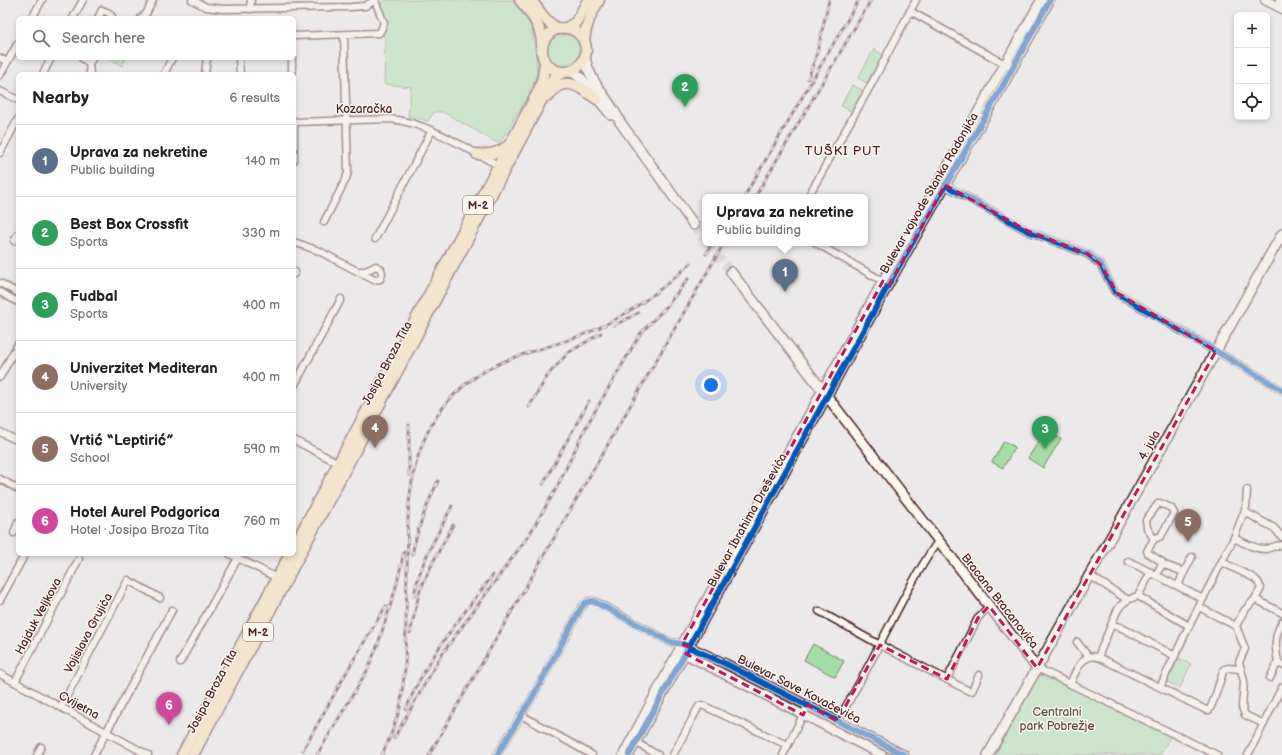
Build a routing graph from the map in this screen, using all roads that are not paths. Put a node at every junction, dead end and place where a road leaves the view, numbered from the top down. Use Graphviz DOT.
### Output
graph roads {
  1 [pos="42,0"];
  2 [pos="83,0"];
  3 [pos="153,0"];
  4 [pos="192,0"];
  5 [pos="251,0"];
  6 [pos="520,0"];
  7 [pos="532,0"];
  8 [pos="588,0"];
  9 [pos="599,0"];
  10 [pos="916,0"];
  11 [pos="1041,0"];
  12 [pos="1050,0"];
  13 [pos="1265,0"];
  14 [pos="376,1"];
  15 [pos="250,9"];
  16 [pos="1282,9"];
  17 [pos="910,11"];
  18 [pos="33,16"];
  19 [pos="74,16"];
  20 [pos="99,16"];
  21 [pos="111,16"];
  22 [pos="144,16"];
  23 [pos="563,29"];
  24 [pos="344,35"];
  25 [pos="296,36"];
  26 [pos="584,42"];
  27 [pos="542,45"];
  28 [pos="16,46"];
  29 [pos="0,58"];
  30 [pos="585,58"];
  31 [pos="50,60"];
  32 [pos="90,60"];
  33 [pos="171,60"];
  34 [pos="207,60"];
  35 [pos="239,60"];
  36 [pos="292,60"];
  37 [pos="545,61"];
  38 [pos="7,62"];
  39 [pos="1008,66"];
  40 [pos="45,72"];
  41 [pos="90,72"];
  42 [pos="165,72"];
  43 [pos="206,72"];
  44 [pos="240,72"];
  45 [pos="292,72"];
  46 [pos="567,72"];
  47 [pos="0,75"];
  48 [pos="0,91"];
  49 [pos="16,99"];
  50 [pos="597,99"];
  51 [pos="535,113"];
  52 [pos="347,120"];
  53 [pos="296,121"];
  54 [pos="620,122"];
  55 [pos="16,124"];
  56 [pos="432,130"];
  57 [pos="510,144"];
  58 [pos="0,153"];
  59 [pos="477,154"];
  60 [pos="502,167"];
  61 [pos="945,185"];
  62 [pos="810,194"];
  63 [pos="324,222"];
  64 [pos="694,225"];
  65 [pos="1282,234"];
  66 [pos="16,238"];
  67 [pos="375,239"];
  68 [pos="14,241"];
  69 [pos="296,243"];
  70 [pos="821,246"];
  71 [pos="358,271"];
  72 [pos="731,272"];
  73 [pos="0,283"];
  74 [pos="886,283"];
  75 [pos="0,292"];
  76 [pos="16,292"];
  77 [pos="341,298"];
  78 [pos="16,301"];
  79 [pos="16,348"];
  80 [pos="1216,351"];
  81 [pos="0,377"];
  82 [pos="296,382"];
  83 [pos="1282,390"];
  84 [pos="824,394"];
  85 [pos="0,432"];
  86 [pos="16,440"];
  87 [pos="297,443"];
  88 [pos="342,466"];
  89 [pos="0,479"];
  90 [pos="16,488"];
  91 [pos="1247,490"];
  92 [pos="1245,512"];
  93 [pos="16,528"];
  94 [pos="14,533"];
  95 [pos="1282,537"];
  96 [pos="1234,538"];
  97 [pos="1154,539"];
  98 [pos="938,541"];
  99 [pos="296,543"];
  100 [pos="1282,546"];
  101 [pos="296,555"];
  102 [pos="23,556"];
  103 [pos="234,556"];
  104 [pos="289,556"];
  105 [pos="295,556"];
  106 [pos="1192,557"];
  107 [pos="238,558"];
  108 [pos="80,559"];
  109 [pos="1128,561"];
  110 [pos="1222,562"];
  111 [pos="1162,564"];
  112 [pos="1154,574"];
  113 [pos="1183,574"];
  114 [pos="1089,576"];
  115 [pos="277,578"];
  116 [pos="1178,586"];
  117 [pos="1138,596"];
  118 [pos="160,598"];
  119 [pos="1203,599"];
  120 [pos="1255,599"];
  121 [pos="0,600"];
  122 [pos="1128,600"];
  123 [pos="989,606"];
  124 [pos="1199,607"];
  125 [pos="172,610"];
  126 [pos="819,611"];
  127 [pos="1282,613"];
  128 [pos="1282,622"];
  129 [pos="1111,624"];
  130 [pos="1189,626"];
  131 [pos="1236,626"];
  132 [pos="1077,642"];
  133 [pos="880,645"];
  134 [pos="684,649"];
  135 [pos="1088,656"];
  136 [pos="1175,656"];
  137 [pos="1098,657"];
  138 [pos="180,662"];
  139 [pos="1280,664"];
  140 [pos="1036,668"];
  141 [pos="1241,669"];
  142 [pos="0,674"];
  143 [pos="979,676"];
  144 [pos="1270,678"];
  145 [pos="947,680"];
  146 [pos="15,682"];
  147 [pos="1070,684"];
  148 [pos="1160,687"];
  149 [pos="1282,687"];
  150 [pos="808,705"];
  151 [pos="61,707"];
  152 [pos="804,714"];
  153 [pos="521,715"];
  154 [pos="837,721"];
  155 [pos="1264,724"];
  156 [pos="106,732"];
  157 [pos="633,742"];
  158 [pos="788,745"];
  159 [pos="41,747"];
  160 [pos="869,752"];
  161 [pos="37,755"];
  162 [pos="94,755"];
  163 [pos="148,755"];
  164 [pos="182,755"];
  165 [pos="192,755"];
  166 [pos="498,755"];
  167 [pos="592,755"];
  168 [pos="623,755"];
  169 [pos="629,755"];
  170 [pos="658,755"];
  171 [pos="673,755"];
  172 [pos="783,755"];
  173 [pos="882,755"];
  174 [pos="904,755"];
  175 [pos="988,755"];
  176 [pos="1217,755"];
  177 [pos="1248,755"];
  1 -- 18 [label="street"];
  2 -- 19 [label="street"];
  3 -- 22 [label="street"];
  4 -- 15 [label="street"];
  5 -- 15 [label="street"];
  6 -- 27 [label="main road"];
  7 -- 23 [label="main road"];
  8 -- 23 [label="main road"];
  9 -- 26 [label="main road"];
  10 -- 17 [label="street"];
  11 -- 39 [label="street, Bulevar vojvode Stanka Radonjića"];
  12 -- 39 [label="street, Bulevar vojvode Stanka Radonjića"];
  13 -- 16 [label="street"];
  14 -- 15 [label="street"];
  14 -- 24 [label="street"];
  17 -- 39 [label="street"];
  17 -- 62 [label="street"];
  20 -- 21 [label="street"];
  23 -- 26 [label="main road"];
  23 -- 27 [label="main road"];
  24 -- 25 [label="street"];
  24 -- 52 [label="street"];
  26 -- 30 [label="main road"];
  27 -- 37 [label="main road, M-2"];
  28 -- 38 [label="street"];
  29 -- 38 [label="street"];
  30 -- 46 [label="main road, M-2"];
  30 -- 54 [label="main road"];
  31 -- 40 [label="street"];
  32 -- 41 [label="street"];
  33 -- 42 [label="street"];
  34 -- 43 [label="street"];
  35 -- 44 [label="street"];
  36 -- 45 [label="street"];
  37 -- 46 [label="main road"];
  37 -- 57 [label="main road, Josipa Broza Tita / M-2"];
  38 -- 47 [label="street"];
  39 -- 61 [label="street, Bulevar vojvode Stanka Radonjića"];
  39 -- 74 [label="street, Bulevar vojvode Stanka Radonjića"];
  46 -- 50 [label="main road"];
  46 -- 51 [label="main road, Josipa Broza Tita / M-2"];
  48 -- 49 [label="street"];
  50 -- 51 [label="main road"];
  50 -- 54 [label="main road"];
  51 -- 60 [label="main road, Josipa Broza Tita / M-2"];
  52 -- 53 [label="street, Kozaračka"];
  52 -- 56 [label="street, Kozaračka"];
  52 -- 63 [label="street"];
  54 -- 64 [label="main road"];
  55 -- 58 [label="street"];
  56 -- 59 [label="street, Kozaračka"];
  56 -- 67 [label="street"];
  57 -- 59 [label="main road"];
  57 -- 60 [label="main road, Josipa Broza Tita / M-2"];
  59 -- 60 [label="street, Kozaračka"];
  60 -- 88 [label="main road, Josipa Broza Tita / M-2"];
  61 -- 74 [label="street, Bulevar vojvode Stanka Radonjića"];
  61 -- 80 [label="street"];
  65 -- 80 [label="main road, 4. jula"];
  66 -- 68 [label="street"];
  69 -- 71 [label="street"];
  70 -- 74 [label="street"];
  72 -- 84 [label="main road, Bracana Bracanovića"];
  73 -- 76 [label="street"];
  74 -- 84 [label="street, Bulevar vojvode Stanka Radonjića"];
  75 -- 78 [label="street"];
  77 -- 82 [label="street"];
  79 -- 81 [label="street"];
  80 -- 83 [label="street"];
  80 -- 114 [label="main road, 4. jula"];
  84 -- 98 [label="main road, Bracana Bracanovića"];
  84 -- 134 [label="street, Bulevar Ibrahima Dreševića"];
  85 -- 86 [label="street"];
  87 -- 88 [label="street"];
  88 -- 99 [label="main road, Josipa Broza Tita / M-2"];
  88 -- 101 [label="main road, Josipa Broza Tita / M-2"];
  89 -- 90 [label="street"];
  91 -- 92 [label="street"];
  92 -- 95 [label="street"];
  92 -- 96 [label="street"];
  93 -- 94 [label="street"];
  96 -- 100 [label="street"];
  96 -- 110 [label="street"];
  97 -- 97 [label="street"];
  97 -- 111 [label="street"];
  98 -- 123 [label="main road, Bracana Bracanovića"];
  98 -- 133 [label="street"];
  102 -- 121 [label="street"];
  103 -- 107 [label="street"];
  104 -- 115 [label="main road, Josipa Broza Tita / M-2"];
  105 -- 165 [label="main road, Josipa Broza Tita / M-2"];
  106 -- 113 [label="street"];
  107 -- 115 [label="street"];
  107 -- 138 [label="street"];
  108 -- 146 [label="street, Hajduk Veljkova"];
  109 -- 112 [label="street"];
  110 -- 119 [label="street"];
  110 -- 120 [label="street"];
  111 -- 112 [label="street"];
  111 -- 113 [label="street"];
  112 -- 116 [label="street"];
  112 -- 117 [label="street"];
  113 -- 116 [label="street"];
  114 -- 122 [label="street"];
  114 -- 140 [label="main road, 4. jula"];
  115 -- 164 [label="main road, Josipa Broza Tita / M-2"];
  116 -- 119 [label="street"];
  117 -- 122 [label="street"];
  117 -- 130 [label="street"];
  118 -- 151 [label="street, Vojislava Grujića"];
  119 -- 124 [label="street"];
  120 -- 127 [label="street"];
  120 -- 131 [label="street"];
  122 -- 129 [label="street"];
  123 -- 140 [label="main road, Bracana Bracanovića"];
  123 -- 145 [label="street"];
  124 -- 130 [label="street"];
  124 -- 131 [label="street"];
  125 -- 156 [label="street"];
  126 -- 133 [label="street"];
  128 -- 139 [label="street"];
  129 -- 136 [label="street"];
  129 -- 137 [label="street"];
  130 -- 136 [label="street"];
  131 -- 141 [label="street"];
  132 -- 135 [label="street"];
  133 -- 145 [label="street"];
  133 -- 154 [label="street"];
  134 -- 150 [label="street, Bulevar Save Kovačevića"];
  134 -- 152 [label="street, Bulevar Save Kovačevića"];
  134 -- 153 [label="street"];
  134 -- 157 [label="street, Bulevar Ibrahima Dreševića"];
  135 -- 137 [label="street"];
  135 -- 147 [label="street"];
  136 -- 148 [label="street"];
  137 -- 148 [label="street"];
  139 -- 144 [label="street"];
  140 -- 147 [label="street, Bracana Bracanovića"];
  140 -- 175 [label="main road, 4. jula"];
  141 -- 148 [label="street"];
  141 -- 155 [label="street"];
  142 -- 146 [label="street, Cvijetna"];
  143 -- 145 [label="street"];
  146 -- 151 [label="street, Cvijetna"];
  147 -- 176 [label="street, Bracana Bracanovića"];
  149 -- 155 [label="street"];
  150 -- 152 [label="street"];
  150 -- 154 [label="street, Bulevar Save Kovačevića"];
  151 -- 156 [label="street, Cvijetna"];
  152 -- 158 [label="street"];
  152 -- 160 [label="street, Bulevar Save Kovačevića"];
  153 -- 166 [label="street"];
  153 -- 167 [label="street"];
  154 -- 174 [label="street, Bulevar Save Kovačevića"];
  155 -- 177 [label="street"];
  156 -- 162 [label="street"];
  156 -- 163 [label="street, Cvijetna"];
  157 -- 168 [label="street"];
  157 -- 169 [label="street"];
  157 -- 170 [label="street"];
  158 -- 171 [label="street"];
  158 -- 172 [label="street"];
  159 -- 161 [label="street"];
  160 -- 173 [label="street, Bulevar Save Kovačevića"];
}
